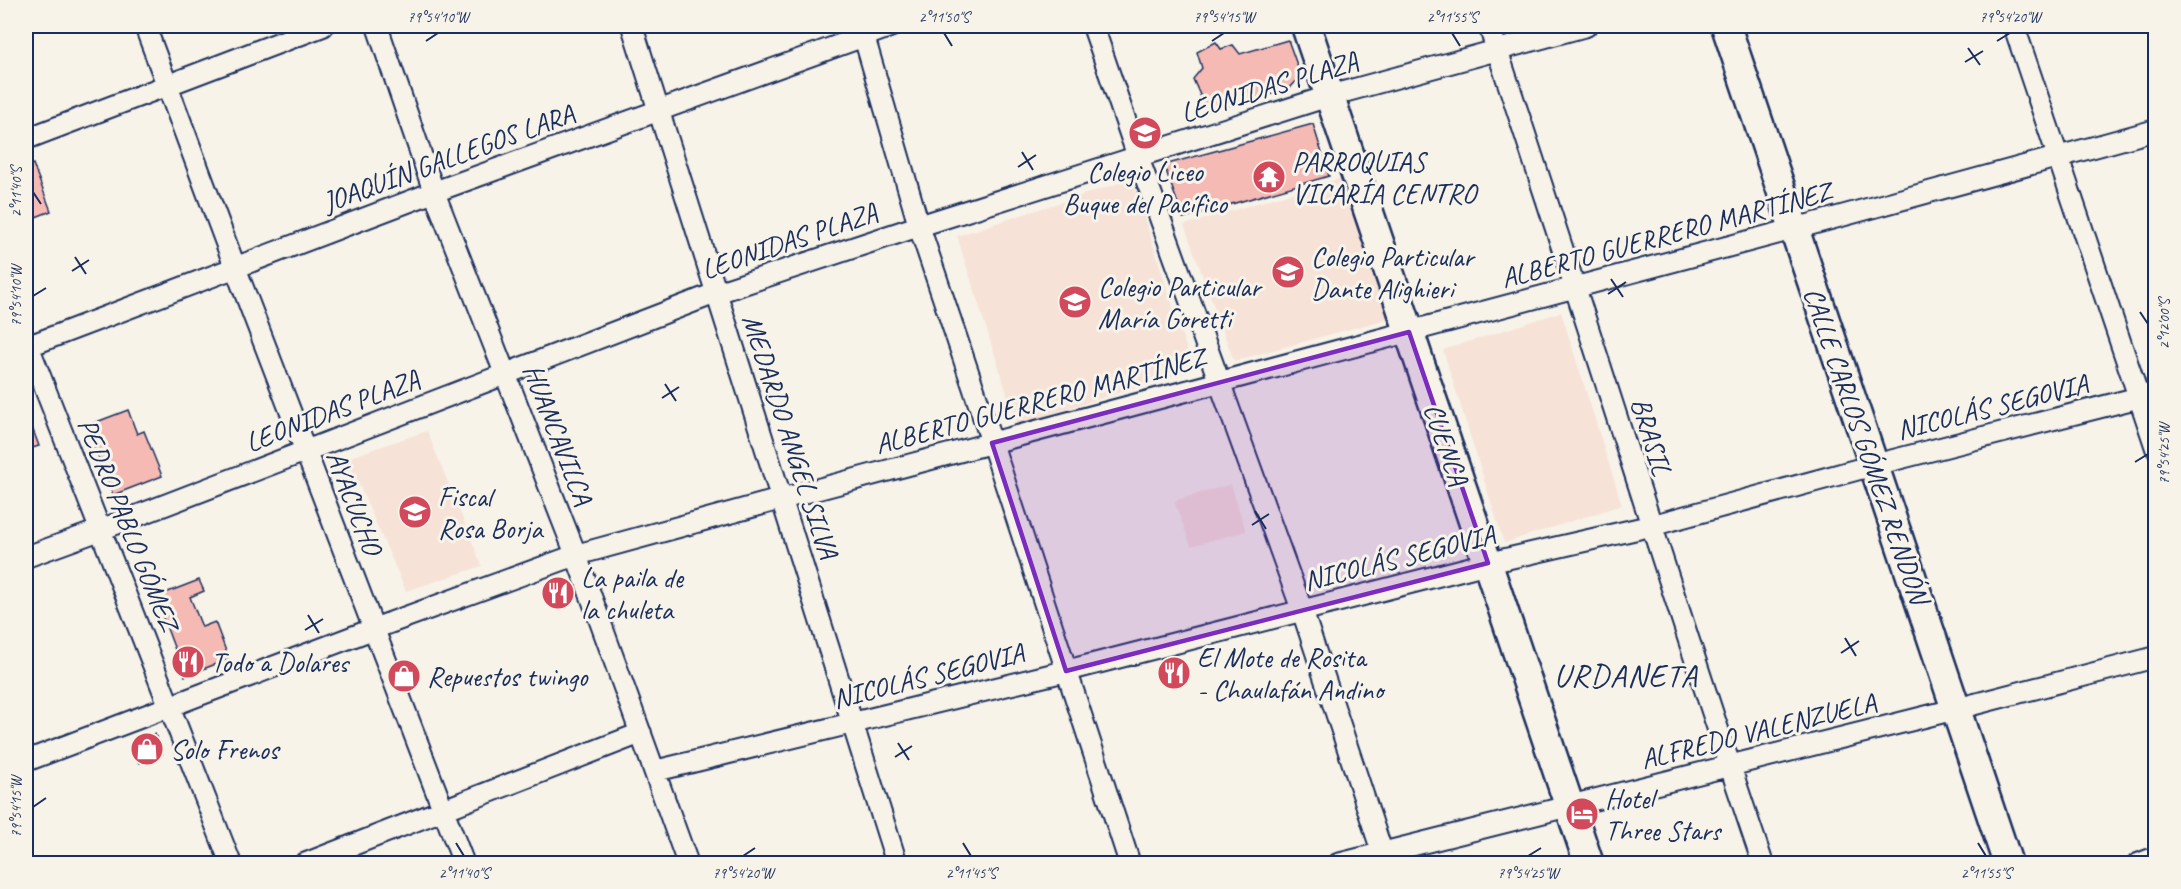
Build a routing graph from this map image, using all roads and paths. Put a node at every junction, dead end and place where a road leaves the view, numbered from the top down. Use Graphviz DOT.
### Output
graph roads {
  1 [pos="146,26"];
  2 [pos="323,26"];
  3 [pos="376,26"];
  4 [pos="632,26"];
  5 [pos="892,26"];
  6 [pos="1093,26"];
  7 [pos="1306,26"];
  8 [pos="1489,26"];
  9 [pos="1586,26"];
  10 [pos="1726,26"];
  11 [pos="2014,26"];
  12 [pos="863,31"];
  13 [pos="1497,49"];
  14 [pos="167,84"];
  15 [pos="1329,96"];
  16 [pos="658,111"];
  17 [pos="2156,130"];
  18 [pos="26,138"];
  19 [pos="1138,157"];
  20 [pos="2058,158"];
  21 [pos="434,192"];
  22 [pos="919,226"];
  23 [pos="1794,229"];
  24 [pos="235,267"];
  25 [pos="1576,287"];
  26 [pos="716,293"];
  27 [pos="1409,332"];
  28 [pos="26,344"];
  29 [pos="506,374"];
  30 [pos="1218,382"];
  31 [pos="2147,395"];
  32 [pos="992,443"];
  33 [pos="2156,448"];
  34 [pos="305,451"];
  35 [pos="1874,465"];
  36 [pos="781,499"];
  37 [pos="1650,526"];
  38 [pos="100,530"];
  39 [pos="576,555"];
  40 [pos="26,557"];
  41 [pos="1488,563"];
  42 [pos="1302,610"];
  43 [pos="373,629"];
  44 [pos="2156,657"];
  45 [pos="1066,671"];
  46 [pos="170,706"];
  47 [pos="1956,710"];
  48 [pos="852,722"];
  49 [pos="641,733"];
  50 [pos="26,761"];
  51 [pos="1730,766"];
  52 [pos="655,771"];
  53 [pos="1570,806"];
  54 [pos="443,809"];
  55 [pos="2156,857"];
  56 [pos="1385,858"];
  57 [pos="231,864"];
  58 [pos="304,864"];
  59 [pos="464,864"];
  60 [pos="688,864"];
  61 [pos="897,864"];
  62 [pos="1130,864"];
  63 [pos="1338,864"];
  64 [pos="1589,864"];
  65 [pos="1763,864"];
  66 [pos="2008,864"];
  67 [pos="2138,864"];
  1 -- 14 [label="street, AYACUCHO"];
  2 -- 14 [label="street"];
  3 -- 21 [label="street, HUANCAVILCA"];
  4 -- 16 [label="street, MEDARDO ANGEL SILVA"];
  5 -- 12 [label="street, JOAQUÍN GALLEGOS LARA"];
  6 -- 19 [label="street"];
  7 -- 15 [label="main road, CUENCA"];
  8 -- 13 [label="street, BRASIL"];
  9 -- 13 [label="street, LEONIDAS PLAZA"];
  10 -- 23 [label="main road, CALLE CARLOS GÓMEZ RENDÓN"];
  11 -- 20 [label="street"];
  12 -- 16 [label="street, JOAQUÍN GALLEGOS LARA"];
  12 -- 22 [label="street"];
  13 -- 15 [label="street, LEONIDAS PLAZA"];
  13 -- 25 [label="street, BRASIL"];
  14 -- 18 [label="street"];
  14 -- 24 [label="street, AYACUCHO"];
  15 -- 19 [label="street, LEONIDAS PLAZA"];
  15 -- 27 [label="main road, CUENCA"];
  16 -- 21 [label="street, JOAQUÍN GALLEGOS LARA"];
  16 -- 26 [label="street, MEDARDO ANGEL SILVA"];
  17 -- 20 [label="street, ALBERTO GUERRERO MARTÍNEZ"];
  19 -- 22 [label="street, LEONIDAS PLAZA"];
  19 -- 30 [label="street"];
  20 -- 23 [label="street, ALBERTO GUERRERO MARTÍNEZ"];
  20 -- 31 [label="street"];
  21 -- 24 [label="street, JOAQUÍN GALLEGOS LARA"];
  21 -- 29 [label="street, HUANCAVILCA"];
  22 -- 26 [label="street, LEONIDAS PLAZA"];
  22 -- 32 [label="street"];
  23 -- 25 [label="street, ALBERTO GUERRERO MARTÍNEZ"];
  23 -- 35 [label="main road, CALLE CARLOS GÓMEZ RENDÓN"];
  24 -- 28 [label="street, JOAQUÍN GALLEGOS LARA"];
  24 -- 34 [label="street, AYACUCHO"];
  25 -- 27 [label="street, ALBERTO GUERRERO MARTÍNEZ"];
  25 -- 37 [label="street, BRASIL"];
  26 -- 29 [label="street, LEONIDAS PLAZA"];
  26 -- 36 [label="street, MEDARDO ANGEL SILVA"];
  27 -- 30 [label="street, ALBERTO GUERRERO MARTÍNEZ"];
  27 -- 41 [label="main road, CUENCA"];
  28 -- 38 [label="street, PEDRO PABLO GÓMEZ"];
  29 -- 34 [label="street, LEONIDAS PLAZA"];
  29 -- 39 [label="street, HUANCAVILCA"];
  30 -- 32 [label="street, ALBERTO GUERRERO MARTÍNEZ"];
  30 -- 42 [label="street"];
  31 -- 33 [label="street"];
  31 -- 35 [label="street, NICOLÁS SEGOVIA"];
  32 -- 36 [label="street, ALBERTO GUERRERO MARTÍNEZ"];
  32 -- 45 [label="street"];
  34 -- 38 [label="street, LEONIDAS PLAZA"];
  34 -- 43 [label="street, AYACUCHO"];
  35 -- 37 [label="street, NICOLÁS SEGOVIA"];
  35 -- 47 [label="main road, CALLE CARLOS GÓMEZ RENDÓN"];
  36 -- 39 [label="street, ALBERTO GUERRERO MARTÍNEZ"];
  36 -- 48 [label="street, MEDARDO ANGEL SILVA"];
  37 -- 41 [label="street, NICOLÁS SEGOVIA"];
  37 -- 51 [label="street, BRASIL"];
  38 -- 40 [label="street, LEONIDAS PLAZA"];
  38 -- 46 [label="street, PEDRO PABLO GÓMEZ"];
  39 -- 43 [label="street, ALBERTO GUERRERO MARTÍNEZ"];
  39 -- 49 [label="street, HUANCAVILCA"];
  41 -- 42 [label="street, NICOLÁS SEGOVIA"];
  41 -- 53 [label="main road, CUENCA"];
  42 -- 45 [label="street, NICOLÁS SEGOVIA"];
  42 -- 56 [label="street"];
  43 -- 46 [label="street, ALBERTO GUERRERO MARTÍNEZ"];
  43 -- 54 [label="street, AYACUCHO"];
  44 -- 47 [label="street, ALFREDO VALENZUELA"];
  45 -- 48 [label="street, NICOLÁS SEGOVIA"];
  45 -- 62 [label="street"];
  46 -- 50 [label="street, ALBERTO GUERRERO MARTÍNEZ"];
  46 -- 57 [label="street, PEDRO PABLO GÓMEZ"];
  47 -- 51 [label="street, ALFREDO VALENZUELA"];
  47 -- 66 [label="main road, CALLE CARLOS GÓMEZ RENDÓN"];
  48 -- 52 [label="street, NICOLÁS SEGOVIA"];
  48 -- 61 [label="street, MEDARDO ANGEL SILVA"];
  49 -- 52 [label="street, HUANCAVILCA"];
  49 -- 54 [label="street"];
  51 -- 53 [label="street, ALFREDO VALENZUELA"];
  51 -- 65 [label="street, BRASIL"];
  52 -- 60 [label="street, HUANCAVILCA"];
  53 -- 56 [label="street, ALFREDO VALENZUELA"];
  53 -- 64 [label="main road, CUENCA"];
  54 -- 58 [label="street"];
  54 -- 59 [label="street, AYACUCHO"];
  55 -- 67 [label="street"];
  56 -- 63 [label="street, ALFREDO VALENZUELA"];
}
